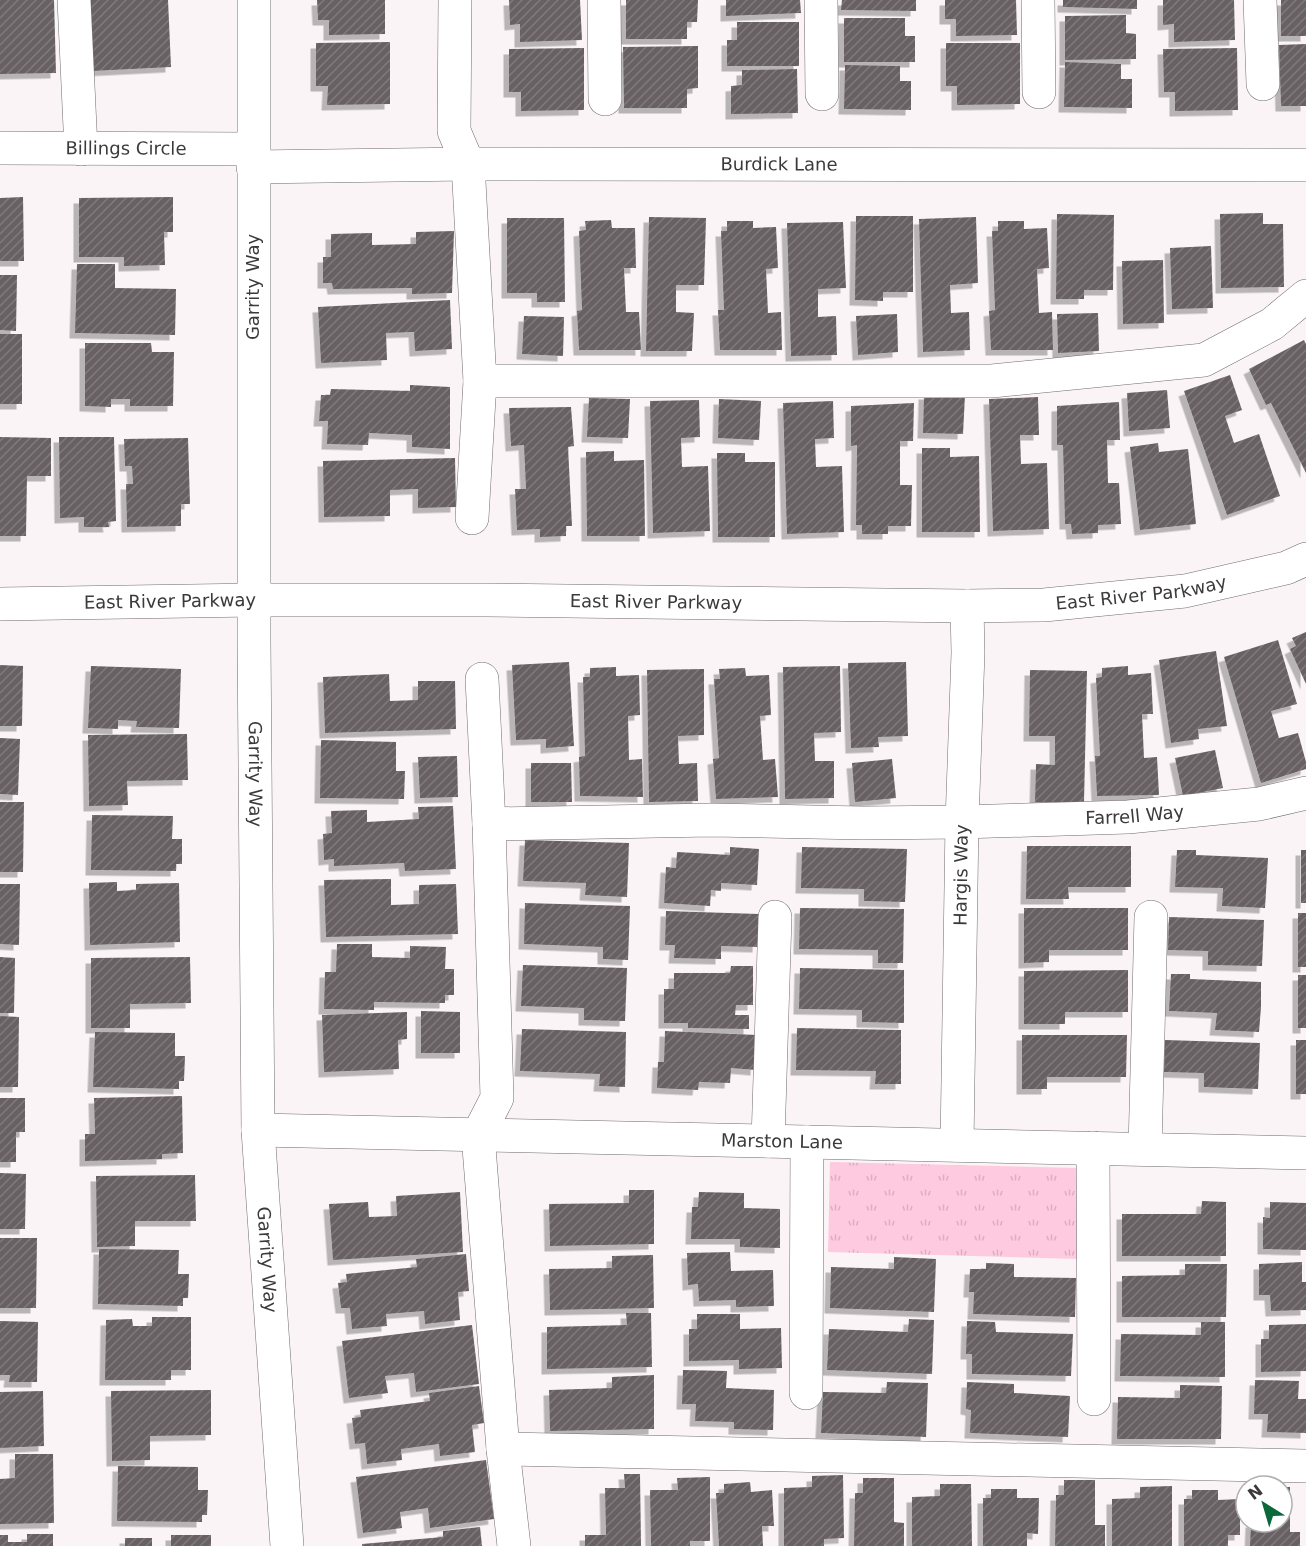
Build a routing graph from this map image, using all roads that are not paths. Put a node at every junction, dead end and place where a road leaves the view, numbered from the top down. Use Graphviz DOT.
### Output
graph roads {
  1 [pos="74,0"];
  2 [pos="254,0"];
  3 [pos="455,0"];
  4 [pos="604,0"];
  5 [pos="820,0"];
  6 [pos="1038,0"];
  7 [pos="1260,0"];
  8 [pos="1263,84"];
  9 [pos="1038,92"];
  10 [pos="822,94"];
  11 [pos="605,99"];
  12 [pos="0,148"];
  13 [pos="81,149"];
  14 [pos="253,158"];
  15 [pos="468,164"];
  16 [pos="1306,165"];
  17 [pos="1306,296"];
  18 [pos="480,381"];
  19 [pos="472,518"];
  20 [pos="1306,559"];
  21 [pos="254,600"];
  22 [pos="0,604"];
  23 [pos="967,606"];
  24 [pos="482,679"];
  25 [pos="1306,793"];
  26 [pos="962,822"];
  27 [pos="489,824"];
  28 [pos="775,917"];
  29 [pos="1151,918"];
  30 [pos="258,1130"];
  31 [pos="478,1135"];
  32 [pos="768,1141"];
  33 [pos="807,1142"];
  34 [pos="957,1145"];
  35 [pos="1094,1148"];
  36 [pos="1144,1149"];
  37 [pos="1306,1152"];
  38 [pos="806,1393"];
  39 [pos="1094,1399"];
  40 [pos="503,1449"];
  41 [pos="1306,1466"];
  42 [pos="287,1546"];
  43 [pos="514,1546"];
  1 -- 13 [label="street"];
  2 -- 14 [label="street, Garrity Way"];
  3 -- 15 [label="street"];
  4 -- 11 [label="street"];
  5 -- 10 [label="street"];
  6 -- 9 [label="street"];
  7 -- 8 [label="street"];
  12 -- 13 [label="street, Billings Circle"];
  13 -- 14 [label="street, Billings Circle"];
  14 -- 15 [label="street, Burdick Lane"];
  14 -- 21 [label="street, Garrity Way"];
  15 -- 16 [label="street, Burdick Lane"];
  15 -- 18 [label="street"];
  17 -- 18 [label="street"];
  18 -- 19 [label="street"];
  20 -- 23 [label="street, East River Parkway"];
  21 -- 22 [label="street, East River Parkway"];
  21 -- 23 [label="street, East River Parkway"];
  21 -- 30 [label="street, Garrity Way"];
  23 -- 26 [label="street, Hargis Way"];
  24 -- 27 [label="street"];
  25 -- 26 [label="street, Farrell Way"];
  26 -- 27 [label="street, Farrell Way"];
  26 -- 34 [label="street, Hargis Way"];
  27 -- 31 [label="street"];
  28 -- 32 [label="street"];
  29 -- 36 [label="street"];
  30 -- 31 [label="street, Marston Lane"];
  30 -- 42 [label="street, Garrity Way"];
  31 -- 32 [label="street, Marston Lane"];
  31 -- 40 [label="street"];
  32 -- 33 [label="street, Marston Lane"];
  33 -- 34 [label="street, Marston Lane"];
  33 -- 38 [label="street"];
  34 -- 35 [label="street, Marston Lane"];
  35 -- 36 [label="street, Marston Lane"];
  35 -- 39 [label="street"];
  36 -- 37 [label="street, Marston Lane"];
  40 -- 41 [label="street"];
  40 -- 43 [label="street"];
}
